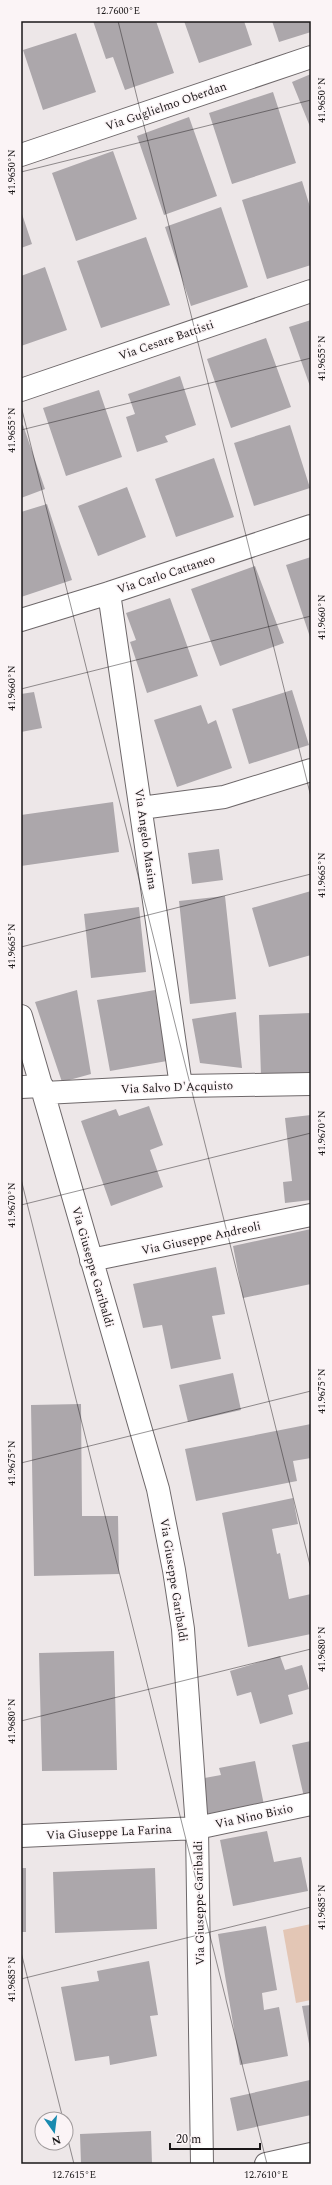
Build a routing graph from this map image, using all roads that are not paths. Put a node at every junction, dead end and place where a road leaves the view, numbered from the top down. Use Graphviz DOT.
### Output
graph roads {
  1 [pos="311,57"];
  2 [pos="21,155"];
  3 [pos="311,291"];
  4 [pos="21,390"];
  5 [pos="311,526"];
  6 [pos="109,593"];
  7 [pos="21,620"];
  8 [pos="311,770"];
  9 [pos="142,808"];
  10 [pos="21,1016"];
  11 [pos="311,1084"];
  12 [pos="181,1086"];
  13 [pos="36,1088"];
  14 [pos="311,1215"];
  15 [pos="91,1260"];
  16 [pos="311,1804"];
  17 [pos="197,1828"];
  18 [pos="21,1836"];
  19 [pos="311,2154"];
  20 [pos="202,2164"];
  21 [pos="266,2164"];
  1 -- 2 [label="street, Via Guglielmo Oberdan"];
  3 -- 4 [label="street, Via Cesare Battisti"];
  5 -- 6 [label="street, Via Carlo Cattaneo"];
  6 -- 7 [label="street, Via Carlo Cattaneo"];
  6 -- 9 [label="street, Via Angelo Masina"];
  8 -- 9 [label="street"];
  9 -- 12 [label="street, Via Angelo Masina"];
  10 -- 13 [label="street, Via Giuseppe Garibaldi"];
  11 -- 12 [label="street, Via Salvo D'Acquisto"];
  12 -- 13 [label="street, Via Salvo D'Acquisto"];
  13 -- 15 [label="street, Via Giuseppe Garibaldi"];
  14 -- 15 [label="street, Via Giuseppe Andreoli"];
  15 -- 17 [label="street, Via Giuseppe Garibaldi"];
  16 -- 17 [label="street, Via Nino Bixio"];
  17 -- 18 [label="street, Via Giuseppe La Farina"];
  17 -- 20 [label="street, Via Giuseppe Garibaldi"];
  19 -- 21 [label="street"];
}
